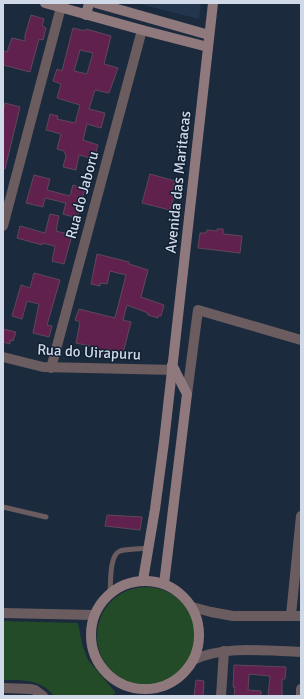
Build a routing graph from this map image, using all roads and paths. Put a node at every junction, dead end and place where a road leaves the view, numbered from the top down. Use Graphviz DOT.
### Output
graph roads {
  1 [pos="45,3"];
  2 [pos="89,3"];
  3 [pos="96,3"];
  4 [pos="213,3"];
  5 [pos="61,7"];
  6 [pos="86,15"];
  7 [pos="142,30"];
  8 [pos="209,35"];
  9 [pos="208,46"];
  10 [pos="3,226"];
  11 [pos="301,340"];
  12 [pos="3,357"];
  13 [pos="51,368"];
  14 [pos="173,368"];
  15 [pos="187,394"];
  16 [pos="156,501"];
  17 [pos="174,503"];
  18 [pos="3,507"];
  19 [pos="301,516"];
  20 [pos="46,517"];
  21 [pos="149,548"];
  22 [pos="143,580"];
  23 [pos="164,584"];
  24 [pos="110,593"];
  25 [pos="192,607"];
  26 [pos="3,613"];
  27 [pos="94,615"];
  28 [pos="296,616"];
  29 [pos="224,651"];
  30 [pos="301,652"];
  31 [pos="193,660"];
  32 [pos="3,688"];
  33 [pos="301,689"];
  34 [pos="126,691"];
  35 [pos="143,692"];
  36 [pos="43,696"];
  37 [pos="221,696"];
  38 [pos="301,696"];
  1 -- 5 [label="street"];
  2 -- 6 [label="street"];
  3 -- 8 [label="street"];
  4 -- 8 [label="street, Avenida das Maritacas"];
  5 -- 6 [label="street"];
  5 -- 10 [label="street"];
  6 -- 7 [label="street"];
  7 -- 9 [label="street"];
  7 -- 13 [label="street, Rua do Jaboru"];
  8 -- 9 [label="street, Avenida das Maritacas"];
  9 -- 14 [label="street, Avenida das Maritacas"];
  11 -- 15 [label="street"];
  12 -- 13 [label="street, Rua do Uirapuru"];
  13 -- 14 [label="street, Rua do Uirapuru"];
  14 -- 15 [label="street"];
  14 -- 16 [label="street, Avenida das Maritacas"];
  15 -- 17 [label="street"];
  16 -- 17 [label="street"];
  16 -- 21 [label="street, Avenida das Maritacas"];
  17 -- 23 [label="street"];
  18 -- 20 [label="lane"];
  19 -- 28 [label="street"];
  21 -- 22 [label="street, Avenida das Maritacas"];
  21 -- 24 [label="lane"];
  22 -- 23 [label="street"];
  22 -- 24 [label="street"];
  23 -- 25 [label="street"];
  24 -- 27 [label="street"];
  25 -- 28 [label="street"];
  25 -- 31 [label="street"];
  26 -- 27 [label="street"];
  27 -- 34 [label="street"];
  29 -- 30 [label="street"];
  29 -- 31 [label="street"];
  29 -- 37 [label="street"];
  31 -- 35 [label="street"];
  32 -- 36 [label="street"];
  33 -- 38 [label="street"];
  34 -- 35 [label="street"];
}
